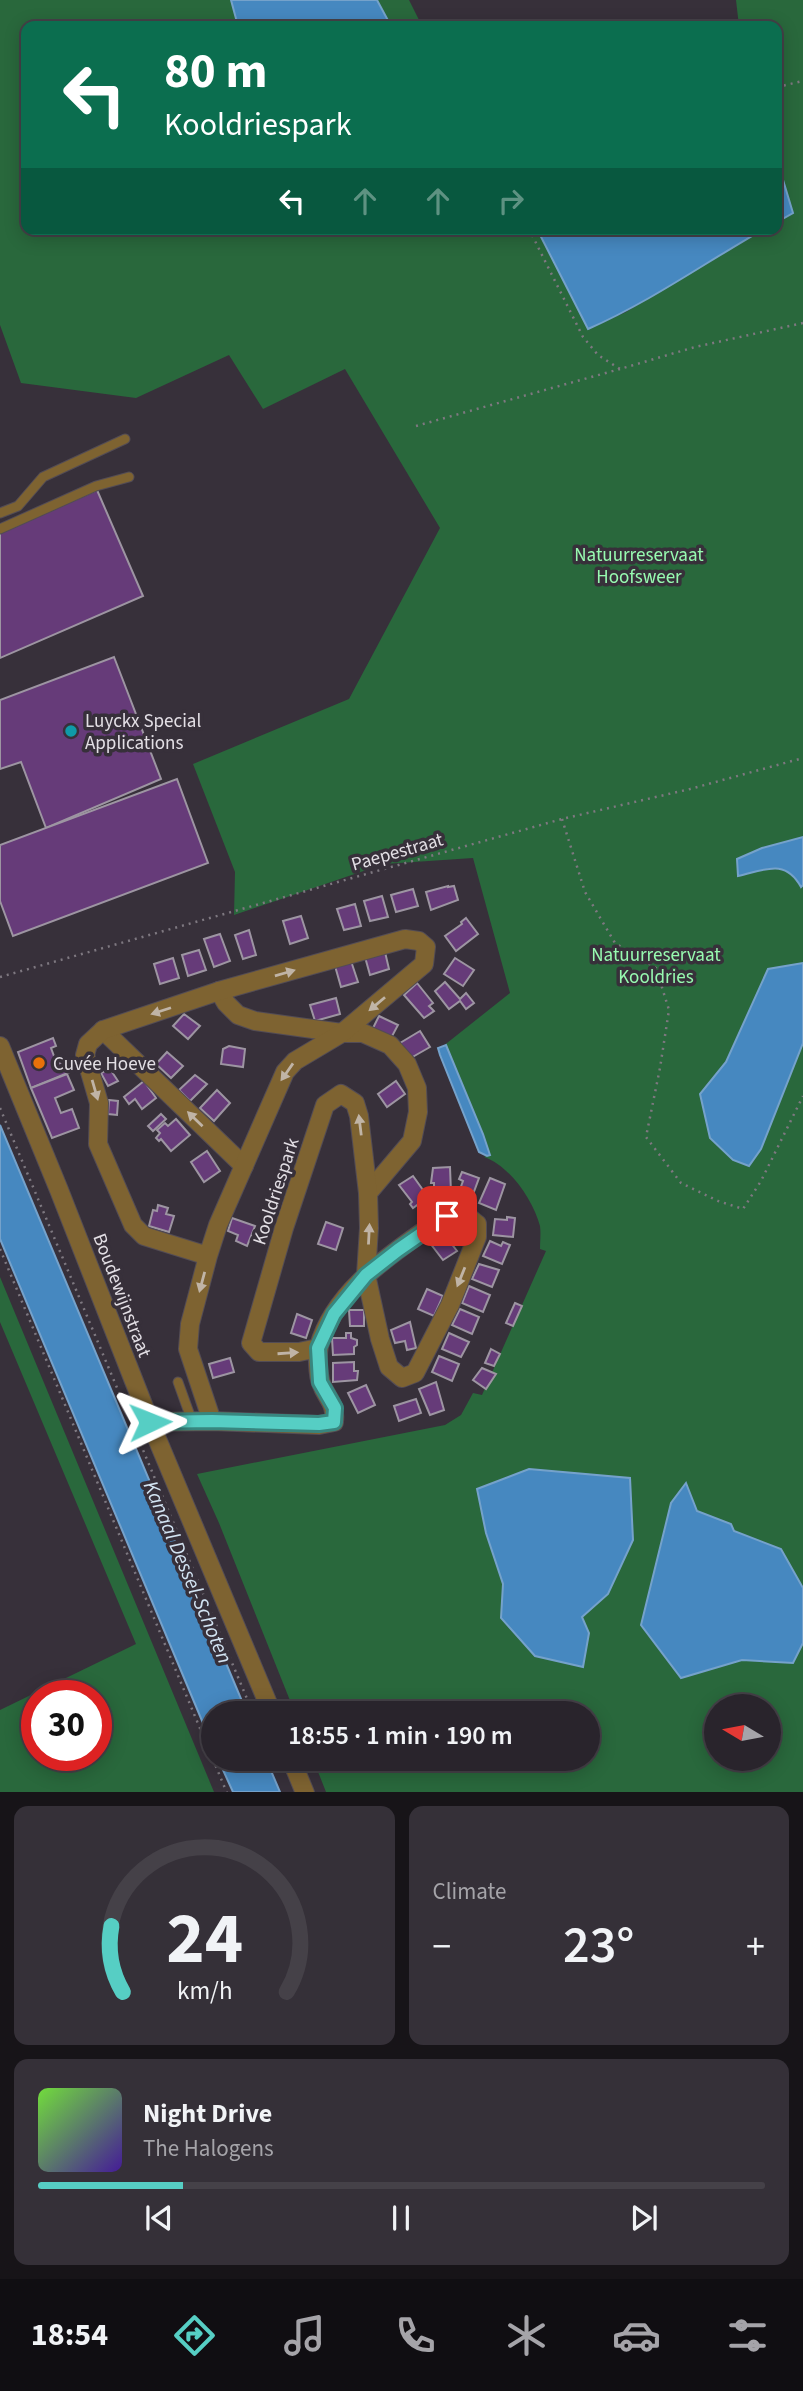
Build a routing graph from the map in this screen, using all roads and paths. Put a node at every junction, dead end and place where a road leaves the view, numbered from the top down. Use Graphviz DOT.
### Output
graph roads {
  1 [pos="803,81"];
  2 [pos="782,86"];
  3 [pos="532,235"];
  4 [pos="803,323"];
  5 [pos="620,369"];
  6 [pos="416,426"];
  7 [pos="125,439"];
  8 [pos="129,477"];
  9 [pos="0,513"];
  10 [pos="0,529"];
  11 [pos="803,758"];
  12 [pos="562,819"];
  13 [pos="0,977"];
  14 [pos="219,991"];
  15 [pos="103,1030"];
  16 [pos="342,1033"];
  17 [pos="0,1046"];
  18 [pos="803,1096"];
  19 [pos="0,1108"];
  20 [pos="244,1166"];
  21 [pos="368,1193"];
  22 [pos="0,1249"];
  23 [pos="208,1256"];
  24 [pos="366,1275"];
  25 [pos="318,1348"];
  26 [pos="178,1382"];
  27 [pos="192,1421"];
  28 [pos="212,1421"];
  29 [pos="150,1422"];
  30 [pos="248,1701"];
  31 [pos="266,1701"];
  32 [pos="295,1771"];
  33 [pos="228,1792"];
  34 [pos="305,1792"];
  1 -- 2 [label="path"];
  3 -- 5 [label="path"];
  4 -- 5 [label="path"];
  5 -- 6 [label="path"];
  7 -- 9 [label="lane"];
  8 -- 10 [label="lane"];
  11 -- 12 [label="path, Paepestraat"];
  12 -- 13 [label="path, Paepestraat"];
  12 -- 18 [label="path"];
  14 -- 15 [label="street, Kooldriespark, one-way"];
  14 -- 16 [label="street"];
  14 -- 16 [label="street, Kooldriespark, one-way"];
  20 -- 15 [label="street, Kooldriespark, one-way"];
  15 -- 23 [label="street, one-way"];
  16 -- 20 [label="street, Kooldriespark, one-way"];
  16 -- 21 [label="street"];
  17 -- 29 [label="street, Boudewijnstraat"];
  19 -- 30 [label="path"];
  20 -- 23 [label="street, Kooldriespark"];
  24 -- 21 [label="street, Kooldriespark, one-way"];
  21 -- 25 [label="street, Kooldriespark, one-way"];
  22 -- 33 [label="path"];
  23 -- 28 [label="street, Kooldriespark, one-way"];
  24 -- 24 [label="street, Kooldriespark, one-way"];
  24 -- 25 [label="street, Kooldriespark"];
  25 -- 28 [label="street, Kooldriespark"];
  26 -- 27 [label="lane"];
  27 -- 28 [label="street, Kooldriespark"];
  27 -- 29 [label="street, Kooldriespark"];
  29 -- 31 [label="street, Boudewijnstraat"];
  32 -- 34 [label="street"];
}
